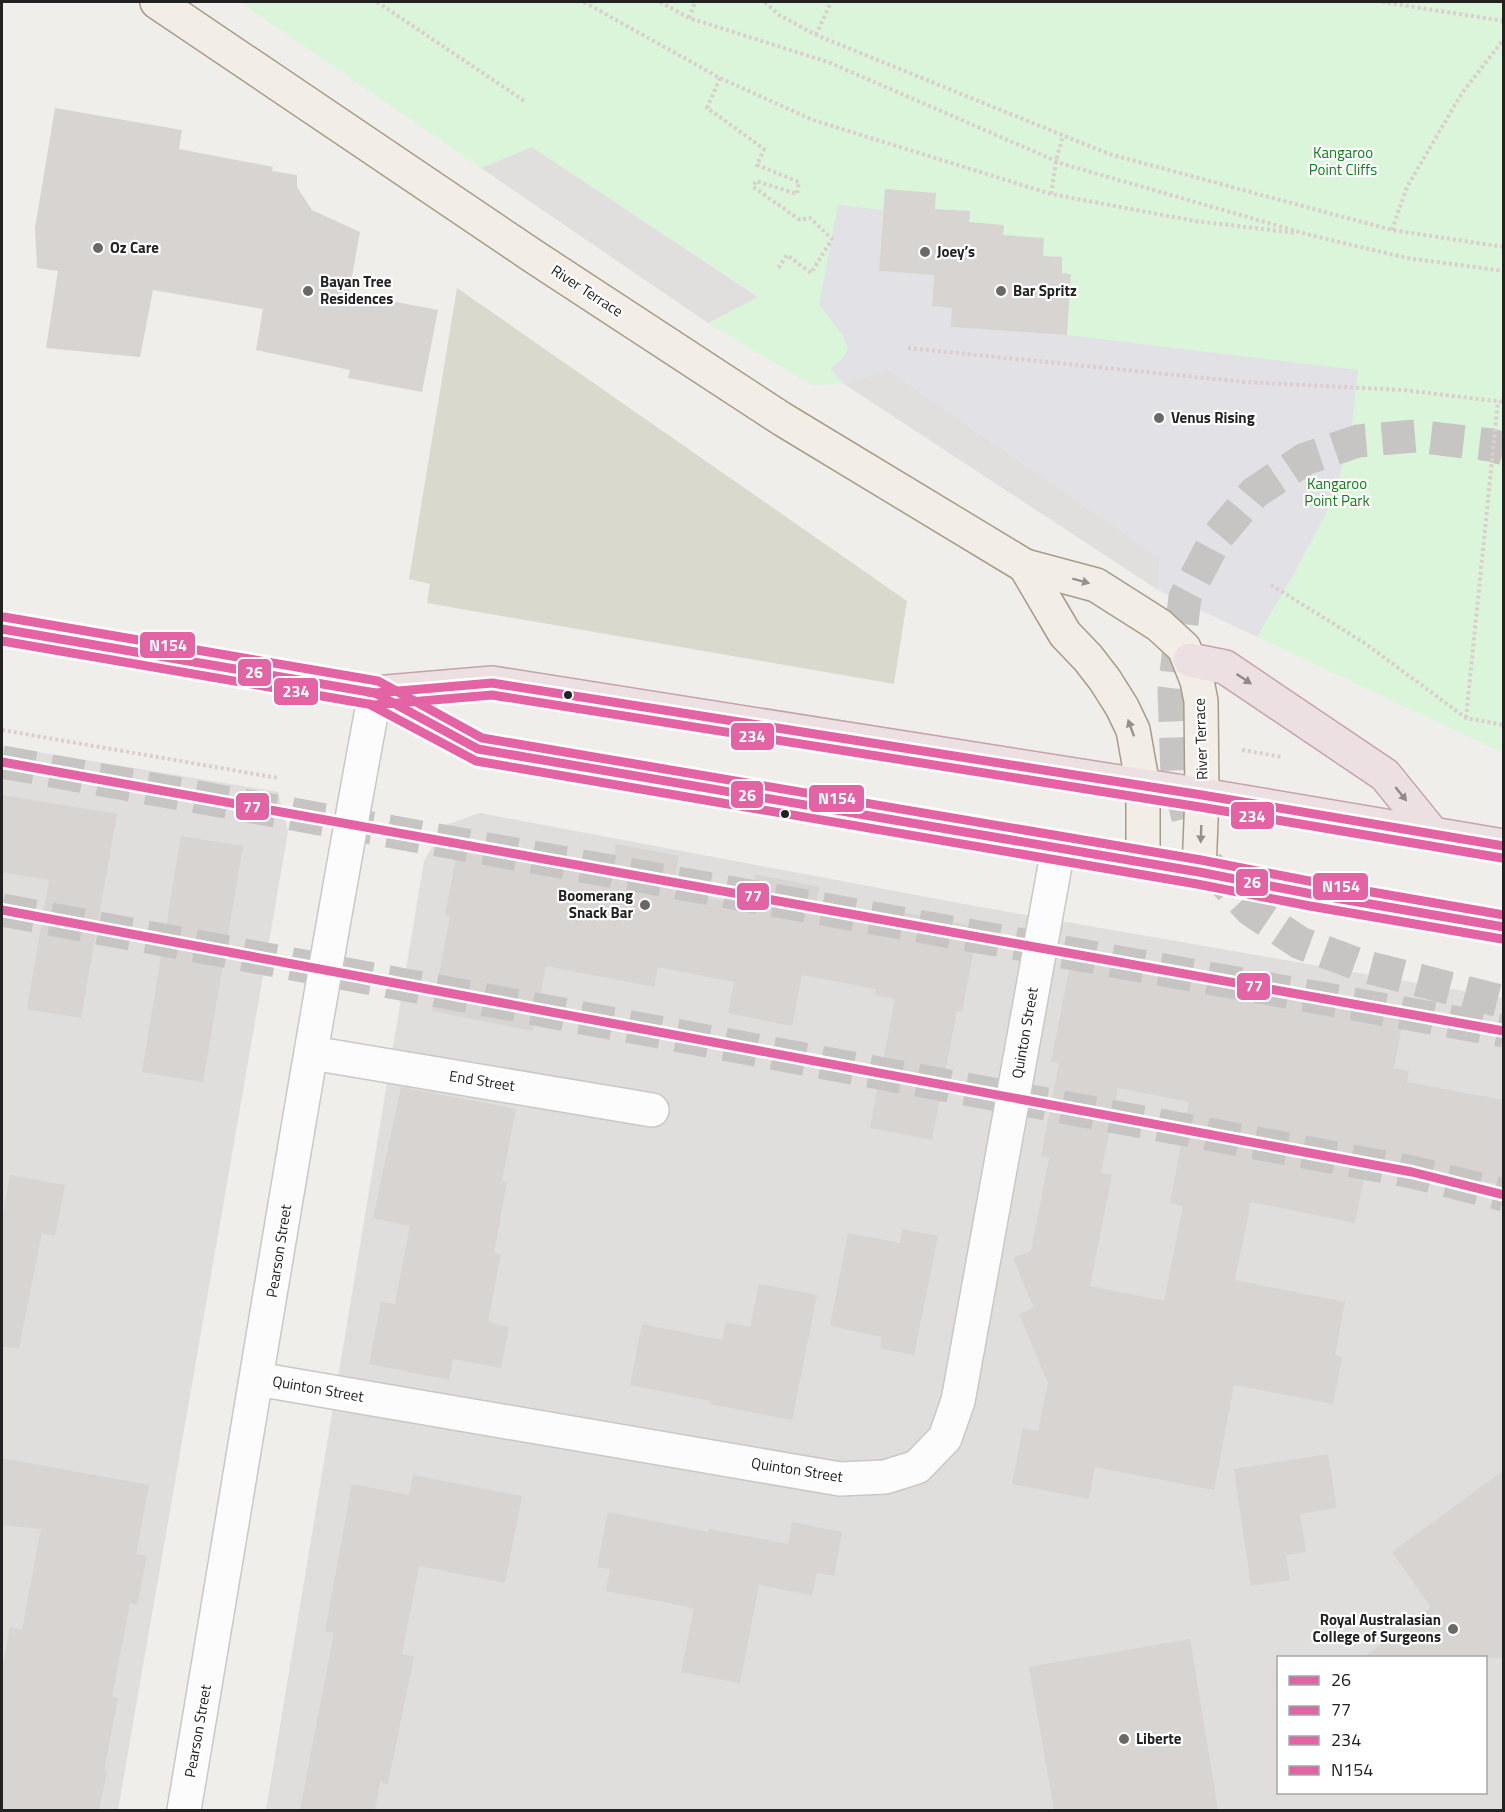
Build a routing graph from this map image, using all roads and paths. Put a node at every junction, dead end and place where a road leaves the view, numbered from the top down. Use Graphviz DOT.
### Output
graph roads {
  1 [pos="157,2"];
  2 [pos="377,2"];
  3 [pos="584,2"];
  4 [pos="660,2"];
  5 [pos="695,2"];
  6 [pos="765,2"];
  7 [pos="831,2"];
  8 [pos="1382,2"];
  9 [pos="689,18"];
  10 [pos="1503,21"];
  11 [pos="816,34"];
  12 [pos="1503,39"];
  13 [pos="720,78"];
  14 [pos="526,102"];
  15 [pos="1063,135"];
  16 [pos="1056,161"];
  17 [pos="1052,194"];
  18 [pos="1392,230"];
  19 [pos="1310,235"];
  20 [pos="1503,247"];
  21 [pos="777,270"];
  22 [pos="1503,272"];
  23 [pos="908,348"];
  24 [pos="1501,401"];
  25 [pos="1025,566"];
  26 [pos="1271,585"];
  27 [pos="2,629"];
  28 [pos="1190,660"];
  29 [pos="375,693"];
  30 [pos="1466,718"];
  31 [pos="1503,725"];
  32 [pos="2,730"];
  33 [pos="1232,748"];
  34 [pos="1287,758"];
  35 [pos="278,778"];
  36 [pos="1143,786"];
  37 [pos="1202,795"];
  38 [pos="1432,833"];
  39 [pos="1503,846"];
  40 [pos="1058,849"];
  41 [pos="1143,863"];
  42 [pos="1199,872"];
  43 [pos="1503,927"];
  44 [pos="312,1053"];
  45 [pos="652,1110"];
  46 [pos="258,1379"];
  47 [pos="184,1810"];
  1 -- 25 [label="main road, River Terrace"];
  2 -- 14 [label="path"];
  3 -- 13 [label="path"];
  4 -- 9 [label="path"];
  5 -- 9 [label="path"];
  6 -- 11 [label="path"];
  7 -- 11 [label="path"];
  8 -- 10 [label="path"];
  9 -- 16 [label="path"];
  11 -- 15 [label="path"];
  12 -- 18 [label="path"];
  13 -- 17 [label="path"];
  13 -- 21 [label="path"];
  15 -- 16 [label="path"];
  15 -- 18 [label="path"];
  16 -- 17 [label="path"];
  16 -- 19 [label="path"];
  17 -- 19 [label="path"];
  18 -- 20 [label="path"];
  19 -- 22 [label="path"];
  23 -- 24 [label="path"];
  24 -- 30 [label="path"];
  25 -- 28 [label="main road, River Terrace, one-way"];
  36 -- 25 [label="main road, River Terrace, one-way"];
  26 -- 30 [label="path"];
  27 -- 29 [label="highway"];
  28 -- 37 [label="main road, River Terrace"];
  28 -- 38 [label="highway, one-way"];
  29 -- 36 [label="highway"];
  29 -- 40 [label="highway"];
  29 -- 44 [label="street, Pearson Street"];
  30 -- 31 [label="path"];
  32 -- 35 [label="path"];
  33 -- 34 [label="path"];
  36 -- 37 [label="highway"];
  36 -- 41 [label="main road, River Terrace"];
  37 -- 38 [label="highway"];
  37 -- 42 [label="main road, River Terrace, one-way"];
  38 -- 39 [label="highway"];
  40 -- 41 [label="highway"];
  40 -- 46 [label="street, Quinton Street"];
  41 -- 42 [label="highway"];
  42 -- 43 [label="highway"];
  44 -- 45 [label="street, End Street"];
  44 -- 46 [label="street, Pearson Street"];
  46 -- 47 [label="street, Pearson Street"];
}
